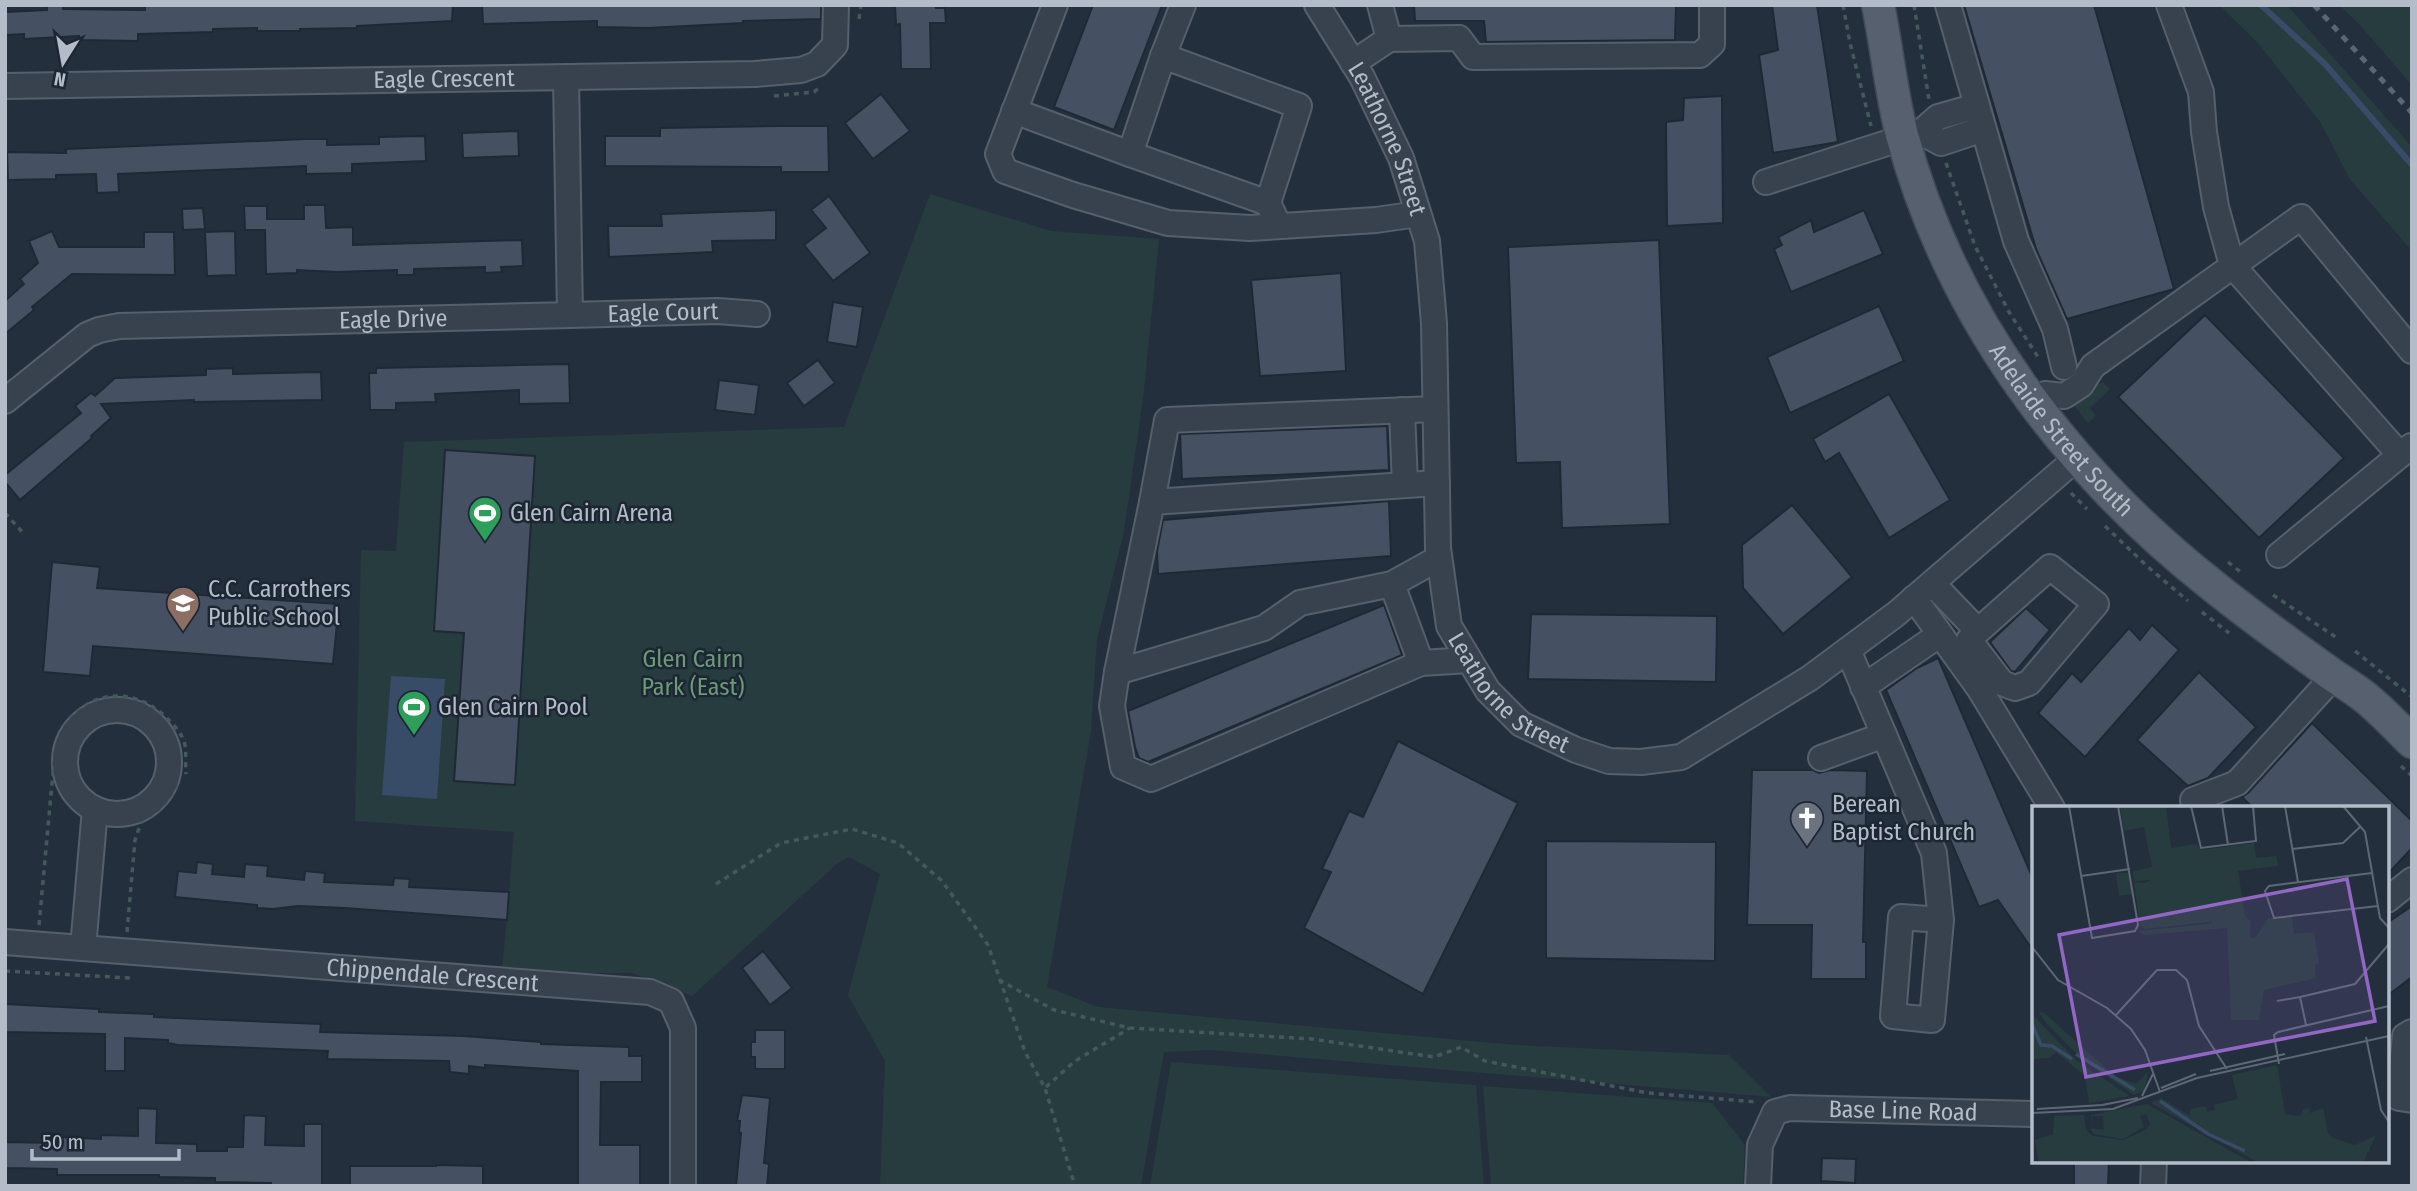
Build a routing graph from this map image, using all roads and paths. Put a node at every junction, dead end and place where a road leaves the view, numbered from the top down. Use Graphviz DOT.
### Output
graph roads {
  1 [pos="836,5"];
  2 [pos="1055,5"];
  3 [pos="1183,5"];
  4 [pos="1317,5"];
  5 [pos="1380,5"];
  6 [pos="1712,5"];
  7 [pos="1878,5"];
  8 [pos="1914,5"];
  9 [pos="1948,5"];
  10 [pos="2169,5"];
  11 [pos="1389,39"];
  12 [pos="1163,56"];
  13 [pos="1353,63"];
  14 [pos="566,77"];
  15 [pos="5,86"];
  16 [pos="1930,106"];
  17 [pos="1014,111"];
  18 [pos="1980,118"];
  19 [pos="1912,134"];
  20 [pos="1130,154"];
  21 [pos="1946,163"];
  22 [pos="1766,182"];
  23 [pos="1268,202"];
  24 [pos="1418,214"];
  25 [pos="1279,226"];
  26 [pos="2232,265"];
  27 [pos="757,314"];
  28 [pos="570,315"];
  29 [pos="2412,351"];
  30 [pos="2038,357"];
  31 [pos="2093,366"];
  32 [pos="2064,367"];
  33 [pos="2038,398"];
  34 [pos="5,401"];
  35 [pos="1435,409"];
  36 [pos="1402,410"];
  37 [pos="2406,450"];
  38 [pos="2078,457"];
  39 [pos="1437,483"];
  40 [pos="1405,485"];
  41 [pos="1152,502"];
  42 [pos="5,513"];
  43 [pos="25,535"];
  44 [pos="2279,555"];
  45 [pos="2221,557"];
  46 [pos="1439,558"];
  47 [pos="2243,574"];
  48 [pos="1392,584"];
  49 [pos="1923,590"];
  50 [pos="1444,591"];
  51 [pos="2273,594"];
  52 [pos="1978,631"];
  53 [pos="1939,635"];
  54 [pos="2337,638"];
  55 [pos="1848,650"];
  56 [pos="2355,651"];
  57 [pos="1469,660"];
  58 [pos="1422,663"];
  59 [pos="1117,672"];
  60 [pos="2334,676"];
  61 [pos="1863,687"];
  62 [pos="2412,697"];
  63 [pos="1884,735"];
  64 [pos="2412,742"];
  65 [pos="1821,758"];
  66 [pos="186,774"];
  67 [pos="177,784"];
  68 [pos="2193,800"];
  69 [pos="2051,806"];
  70 [pos="94,809"];
  71 [pos="2412,880"];
  72 [pos="716,884"];
  73 [pos="2389,898"];
  74 [pos="1941,920"];
  75 [pos="126,941"];
  76 [pos="5,942"];
  77 [pos="37,945"];
  78 [pos="83,948"];
  79 [pos="5,971"];
  80 [pos="130,978"];
  81 [pos="999,980"];
  82 [pos="1130,1028"];
  83 [pos="2401,1031"];
  84 [pos="1045,1088"];
  85 [pos="2412,1100"];
  86 [pos="1775,1112"];
  87 [pos="2032,1114"];
  88 [pos="2154,1163"];
  89 [pos="683,1186"];
  90 [pos="1075,1186"];
  91 [pos="1758,1186"];
  92 [pos="2153,1186"];
  1 -- 14 [label="street, Eagle Crescent"];
  2 -- 17 [label="street"];
  3 -- 12 [label="street"];
  4 -- 13 [label="street, Leathorne Street"];
  5 -- 11 [label="street"];
  6 -- 11 [label="street"];
  7 -- 19 [label="main road, Adelaide Street South"];
  8 -- 16 [label="path"];
  9 -- 18 [label="street"];
  10 -- 26 [label="street"];
  11 -- 13 [label="street"];
  12 -- 20 [label="street"];
  12 -- 23 [label="street"];
  13 -- 24 [label="street, Leathorne Street"];
  14 -- 15 [label="street, Eagle Crescent"];
  14 -- 28 [label="street"];
  17 -- 20 [label="street"];
  17 -- 25 [label="street"];
  18 -- 19 [label="street"];
  18 -- 32 [label="street"];
  19 -- 22 [label="street"];
  19 -- 33 [label="main road, Adelaide Street South"];
  20 -- 23 [label="street"];
  21 -- 30 [label="path"];
  23 -- 25 [label="street"];
  24 -- 25 [label="street"];
  24 -- 35 [label="street, Leathorne Street"];
  26 -- 29 [label="street"];
  26 -- 31 [label="street"];
  26 -- 37 [label="street"];
  27 -- 28 [label="street, Eagle Court"];
  28 -- 34 [label="street, Eagle Drive"];
  31 -- 32 [label="street"];
  31 -- 33 [label="street"];
  32 -- 33 [label="street"];
  33 -- 38 [label="main road, Adelaide Street South"];
  35 -- 36 [label="street"];
  35 -- 39 [label="street, Leathorne Street"];
  36 -- 40 [label="street"];
  36 -- 41 [label="street"];
  37 -- 44 [label="street"];
  38 -- 49 [label="street, Leathorne Street"];
  38 -- 60 [label="main road, Adelaide Street South"];
  39 -- 40 [label="street"];
  39 -- 46 [label="street, Leathorne Street"];
  40 -- 41 [label="street"];
  41 -- 59 [label="street"];
  42 -- 43 [label="path"];
  45 -- 47 [label="path"];
  46 -- 48 [label="street"];
  46 -- 50 [label="street, Leathorne Street"];
  48 -- 50 [label="street"];
  48 -- 58 [label="street"];
  48 -- 59 [label="street"];
  49 -- 52 [label="street"];
  49 -- 53 [label="street"];
  49 -- 55 [label="street, Leathorne Street"];
  50 -- 57 [label="street, Leathorne Street"];
  51 -- 54 [label="path"];
  52 -- 52 [label="street"];
  53 -- 61 [label="street"];
  53 -- 69 [label="street"];
  55 -- 57 [label="street, Leathorne Street"];
  55 -- 61 [label="street"];
  56 -- 62 [label="path"];
  57 -- 58 [label="street"];
  58 -- 59 [label="street"];
  60 -- 64 [label="main road, Adelaide Street South"];
  60 -- 68 [label="street"];
  61 -- 63 [label="street"];
  63 -- 65 [label="street"];
  63 -- 74 [label="street"];
  66 -- 77 [label="path"];
  67 -- 75 [label="path"];
  70 -- 70 [label="street"];
  70 -- 78 [label="street"];
  71 -- 73 [label="street"];
  72 -- 81 [label="path"];
  76 -- 77 [label="street, Chippendale Crescent"];
  77 -- 78 [label="street, Chippendale Crescent"];
  78 -- 89 [label="street, Chippendale Crescent"];
  79 -- 80 [label="path"];
  81 -- 82 [label="path"];
  81 -- 84 [label="path"];
  82 -- 84 [label="path"];
  82 -- 86 [label="path"];
  83 -- 85 [label="street"];
  84 -- 90 [label="path"];
  86 -- 87 [label="street, Base Line Road"];
  86 -- 91 [label="street"];
  88 -- 92 [label="street"];
}
